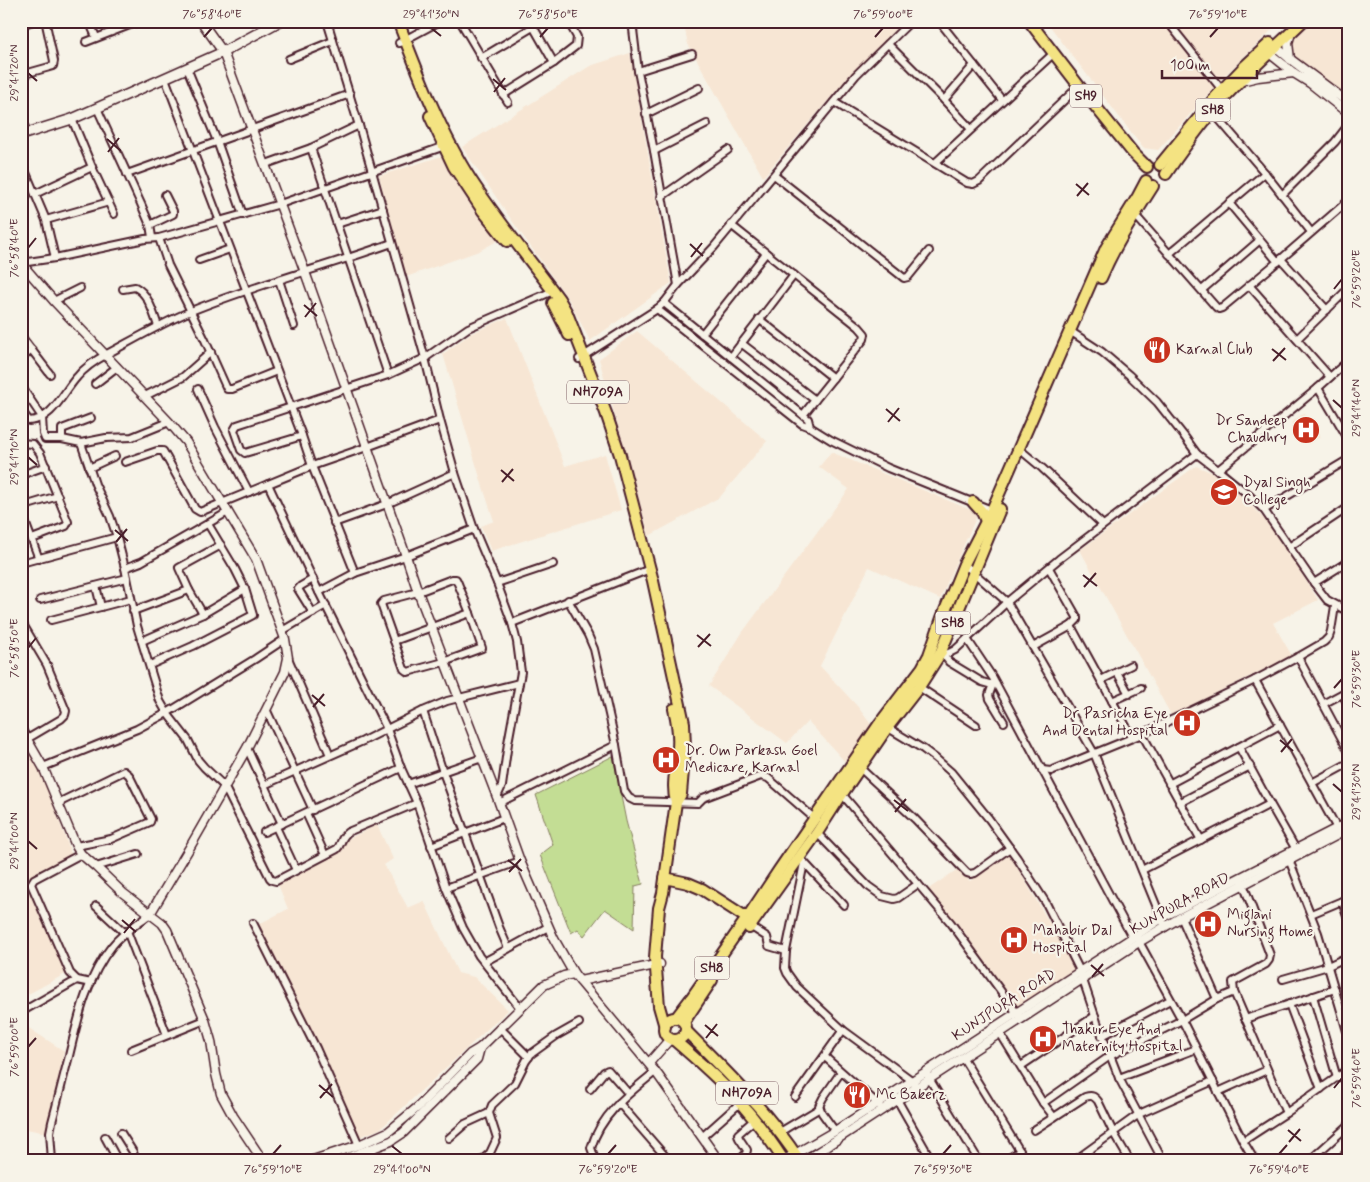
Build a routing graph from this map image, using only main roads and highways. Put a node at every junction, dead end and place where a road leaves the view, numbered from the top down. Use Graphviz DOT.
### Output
graph roads {
  1 [pos="280,21"];
  2 [pos="391,21"];
  3 [pos="398,21"];
  4 [pos="1030,21"];
  5 [pos="1293,21"];
  6 [pos="1303,21"];
  7 [pos="402,41"];
  8 [pos="1271,49"];
  9 [pos="24,135"];
  10 [pos="1160,165"];
  11 [pos="1147,167"];
  12 [pos="1166,174"];
  13 [pos="1149,183"];
  14 [pos="1073,332"];
  15 [pos="973,502"];
  16 [pos="995,511"];
  17 [pos="986,521"];
  18 [pos="902,702"];
  19 [pos="866,751"];
  20 [pos="800,857"];
  21 [pos="665,878"];
  22 [pos="749,922"];
  23 [pos="676,1024"];
  24 [pos="672,1039"];
  25 [pos="800,1159"];
  26 [pos="784,1160"];
  1 -- 9 [label="main road"];
  2 -- 7 [label="main road, NH709A"];
  3 -- 7 [label="main road, NH709A"];
  4 -- 11 [label="main road, SH9"];
  5 -- 8 [label="main road, SH8"];
  6 -- 8 [label="main road, SH8"];
  7 -- 21 [label="main road, NH709A"];
  8 -- 10 [label="main road, SH8"];
  8 -- 12 [label="main road, SH8"];
  10 -- 11 [label="main road"];
  10 -- 12 [label="main road"];
  11 -- 13 [label="main road, SH8"];
  12 -- 13 [label="main road, SH8"];
  13 -- 14 [label="main road, SH8"];
  13 -- 14 [label="main road, SH8"];
  14 -- 16 [label="main road, SH8"];
  15 -- 17 [label="main road"];
  16 -- 17 [label="main road, SH8"];
  16 -- 18 [label="main road, SH8"];
  17 -- 18 [label="main road, SH8"];
  18 -- 19 [label="main road, SH8"];
  19 -- 20 [label="main road, SH8"];
  19 -- 20 [label="main road, SH8"];
  20 -- 22 [label="main road, SH8"];
  21 -- 22 [label="main road"];
  21 -- 23 [label="main road, NH709A"];
  22 -- 23 [label="main road, SH8"];
  23 -- 24 [label="main road, NH709A"];
  23 -- 24 [label="main road"];
  23 -- 25 [label="main road, NH709A"];
  24 -- 26 [label="main road, NH709A"];
}
